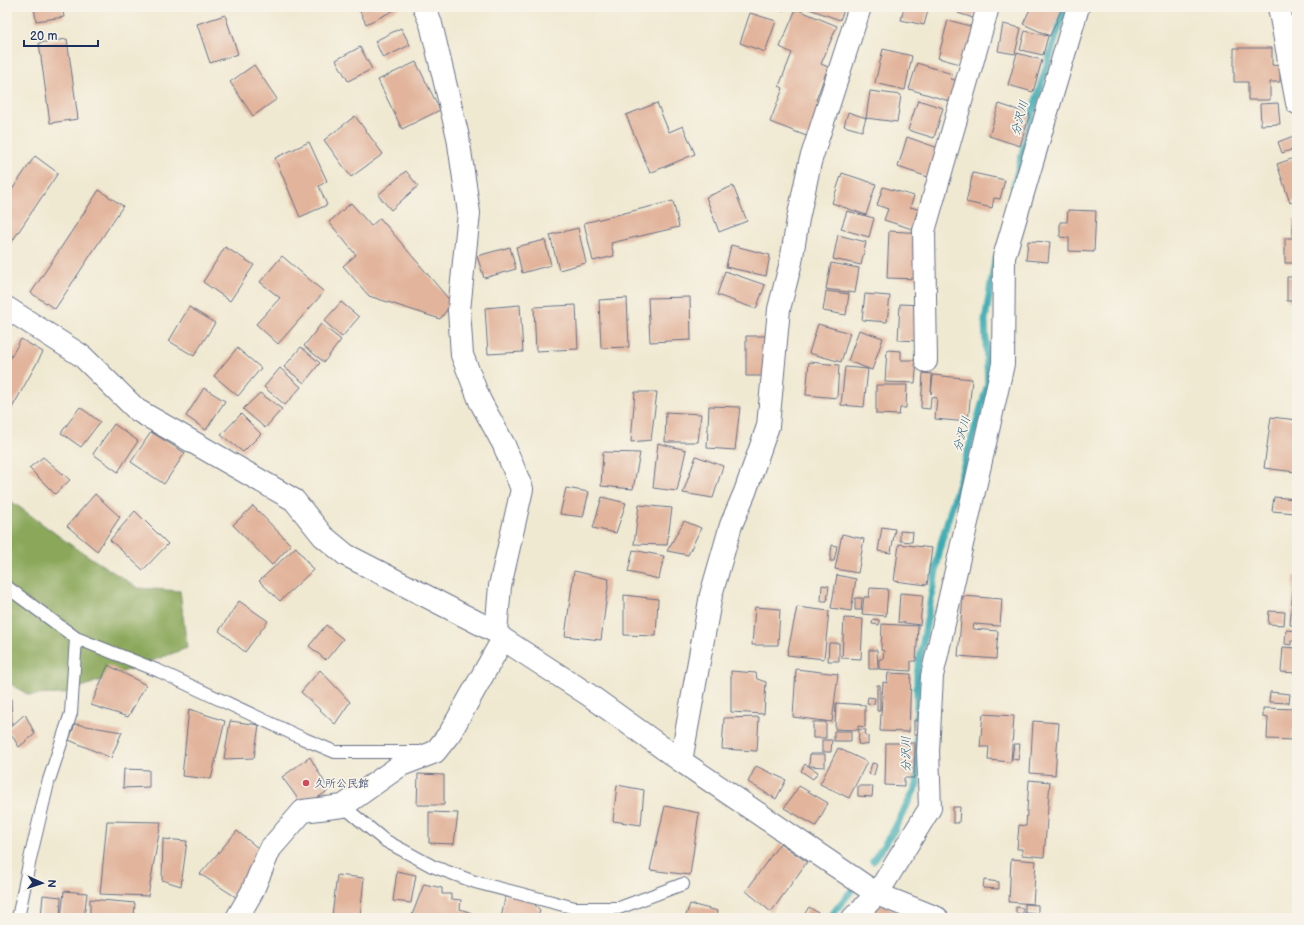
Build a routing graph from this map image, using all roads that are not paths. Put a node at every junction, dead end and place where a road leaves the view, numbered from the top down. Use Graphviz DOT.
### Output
graph roads {
  1 [pos="424,7"];
  2 [pos="860,7"];
  3 [pos="988,7"];
  4 [pos="1078,7"];
  5 [pos="1279,7"];
  6 [pos="1297,103"];
  7 [pos="7,308"];
  8 [pos="926,361"];
  9 [pos="7,587"];
  10 [pos="499,636"];
  11 [pos="76,638"];
  12 [pos="435,752"];
  13 [pos="681,761"];
  14 [pos="343,806"];
  15 [pos="683,884"];
  16 [pos="877,894"];
  17 [pos="18,918"];
  18 [pos="237,918"];
  19 [pos="853,918"];
  20 [pos="937,918"];
  1 -- 10 [label="street"];
  2 -- 13 [label="street"];
  3 -- 8 [label="street"];
  4 -- 16 [label="street"];
  5 -- 6 [label="street"];
  7 -- 10 [label="street"];
  9 -- 11 [label="lane"];
  10 -- 12 [label="street"];
  10 -- 13 [label="street"];
  11 -- 12 [label="lane"];
  11 -- 17 [label="lane"];
  12 -- 14 [label="street"];
  13 -- 16 [label="street"];
  14 -- 15 [label="lane"];
  14 -- 18 [label="street"];
  16 -- 19 [label="street"];
  16 -- 20 [label="street"];
}
